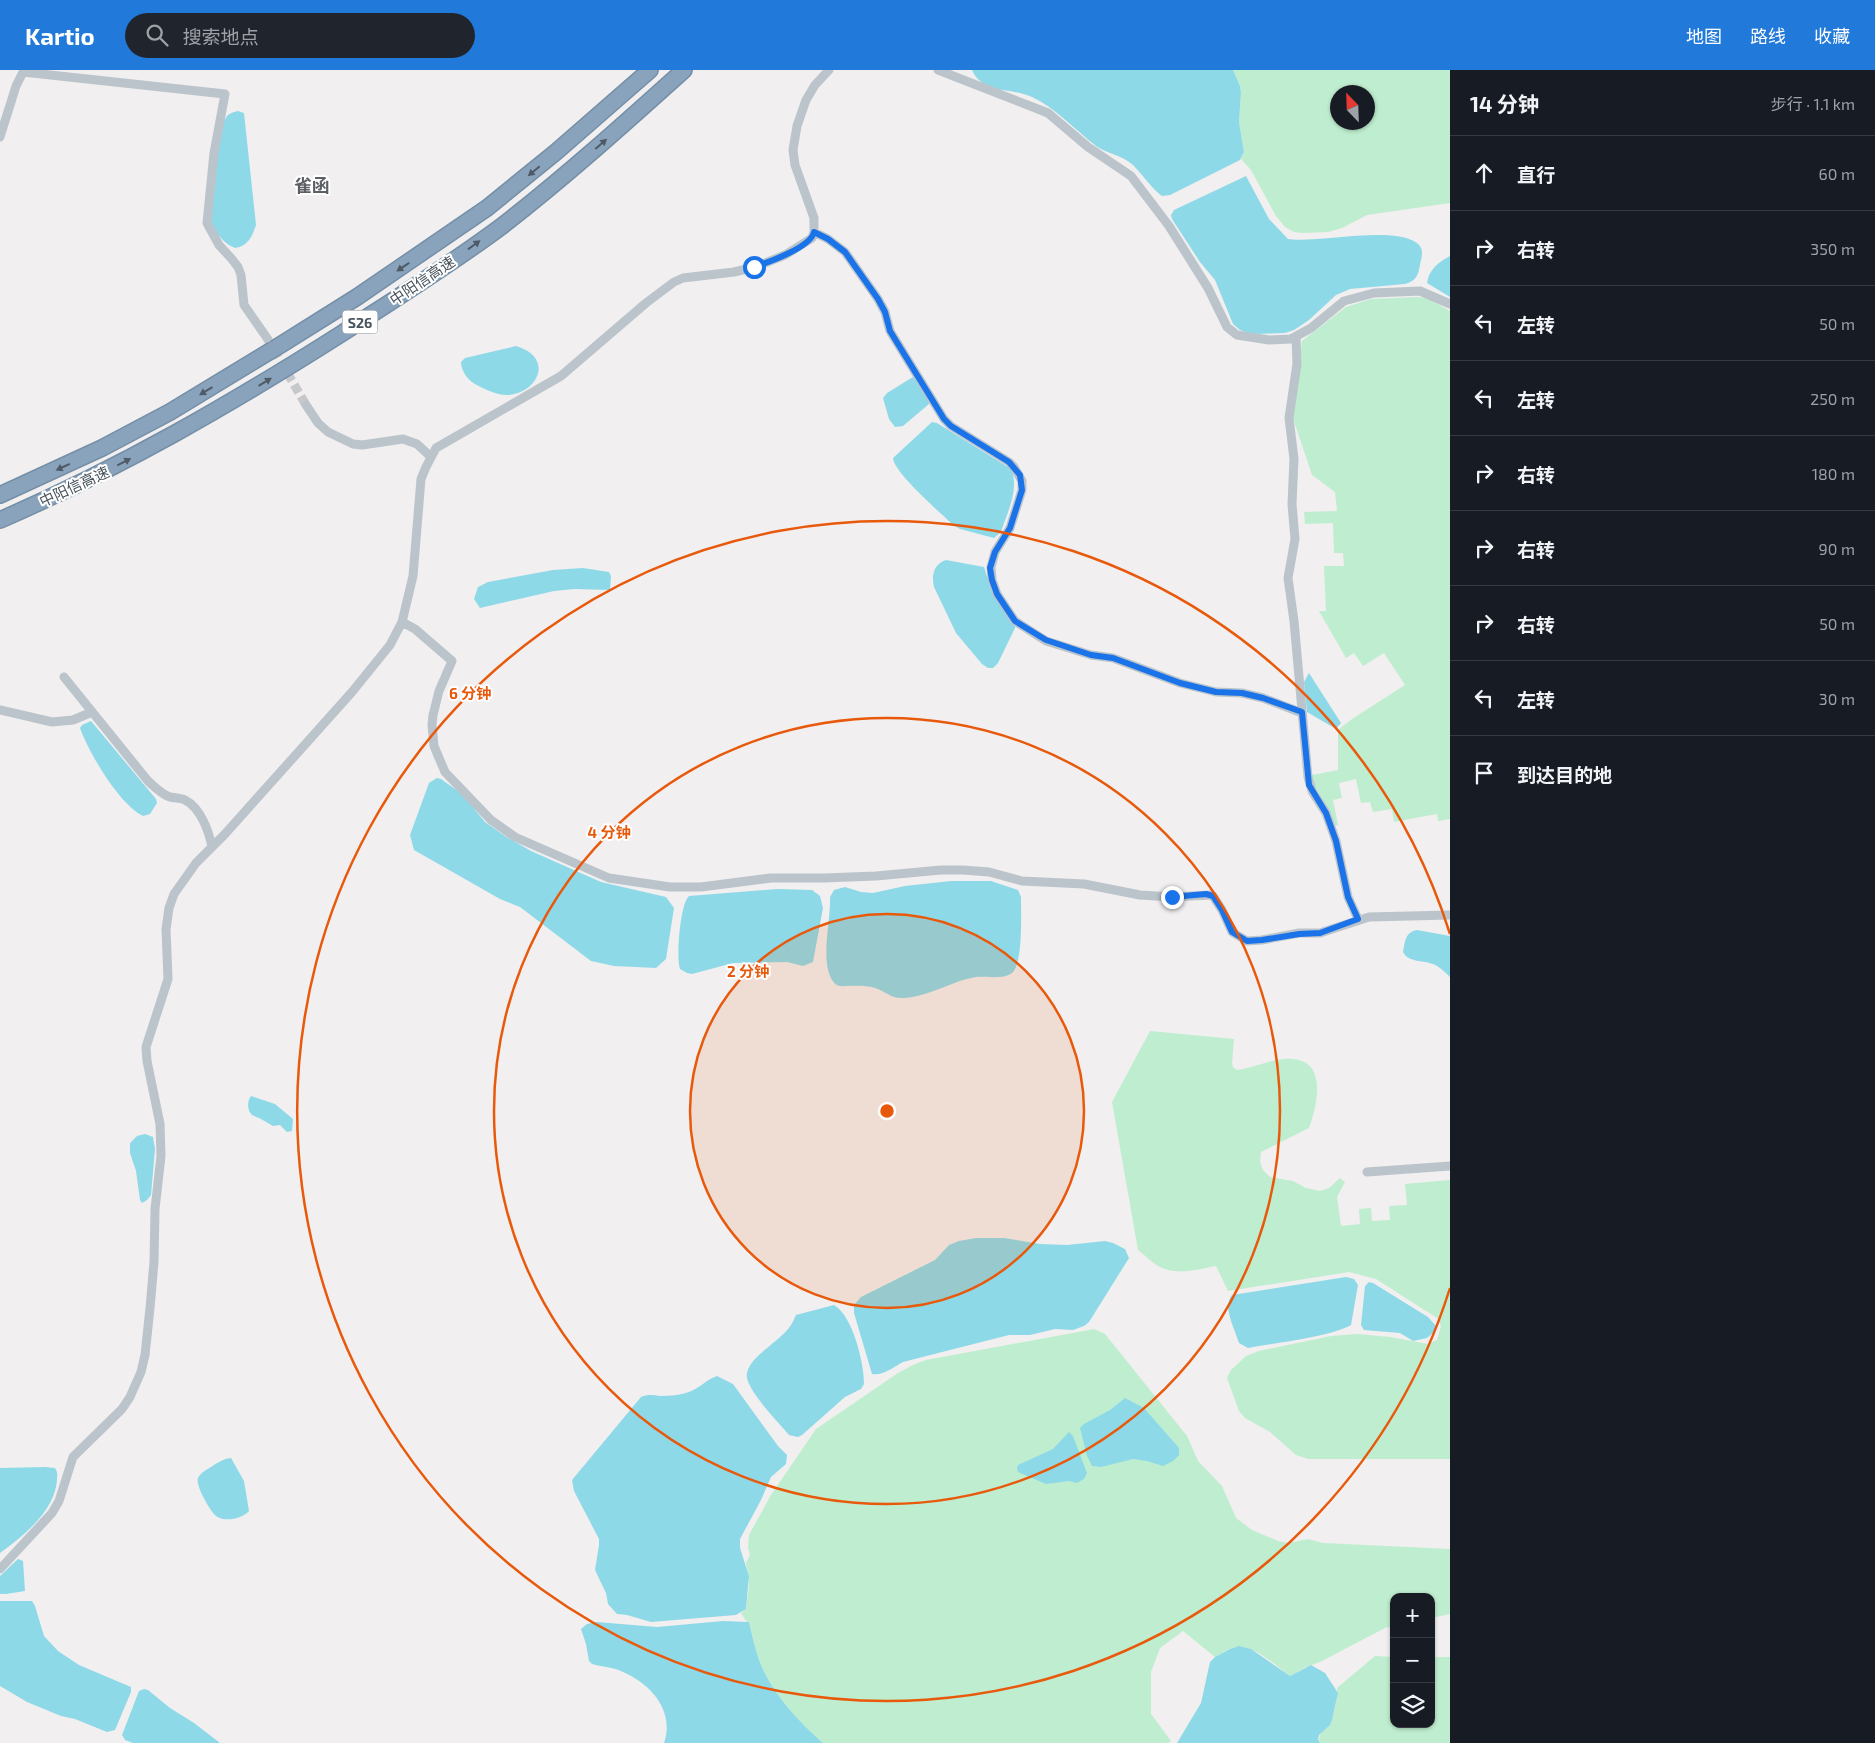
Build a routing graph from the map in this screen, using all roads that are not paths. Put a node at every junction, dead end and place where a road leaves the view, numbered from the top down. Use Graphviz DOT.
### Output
graph roads {
  1 [pos="650,70"];
  2 [pos="684,70"];
  3 [pos="829,70"];
  4 [pos="938,70"];
  5 [pos="23,71"];
  6 [pos="958,73"];
  7 [pos="0,136"];
  8 [pos="814,232"];
  9 [pos="1450,304"];
  10 [pos="1296,337"];
  11 [pos="267,338"];
  12 [pos="306,406"];
  13 [pos="431,457"];
  14 [pos="0,495"];
  15 [pos="0,520"];
  16 [pos="402,622"];
  17 [pos="64,678"];
  18 [pos="0,710"];
  19 [pos="92,712"];
  20 [pos="1302,712"];
  21 [pos="212,847"];
  22 [pos="1450,915"];
  23 [pos="1358,919"];
  24 [pos="1450,1166"];
  25 [pos="1367,1172"];
  26 [pos="0,1569"];
  1 -- 14 [label="highway, 中阳信高速 / S26, one-way"];
  15 -- 2 [label="highway, 中阳信高速 / S26, one-way"];
  3 -- 8 [label="street"];
  4 -- 6 [label="street"];
  5 -- 7 [label="street"];
  5 -- 11 [label="street"];
  6 -- 10 [label="street"];
  8 -- 13 [label="street"];
  8 -- 20 [label="street"];
  9 -- 10 [label="street"];
  10 -- 20 [label="street"];
  12 -- 13 [label="street"];
  13 -- 16 [label="street"];
  16 -- 21 [label="street"];
  16 -- 23 [label="street"];
  17 -- 19 [label="street"];
  18 -- 19 [label="street"];
  19 -- 21 [label="street"];
  20 -- 23 [label="street"];
  21 -- 26 [label="street"];
  22 -- 23 [label="street"];
  24 -- 25 [label="street"];
}
